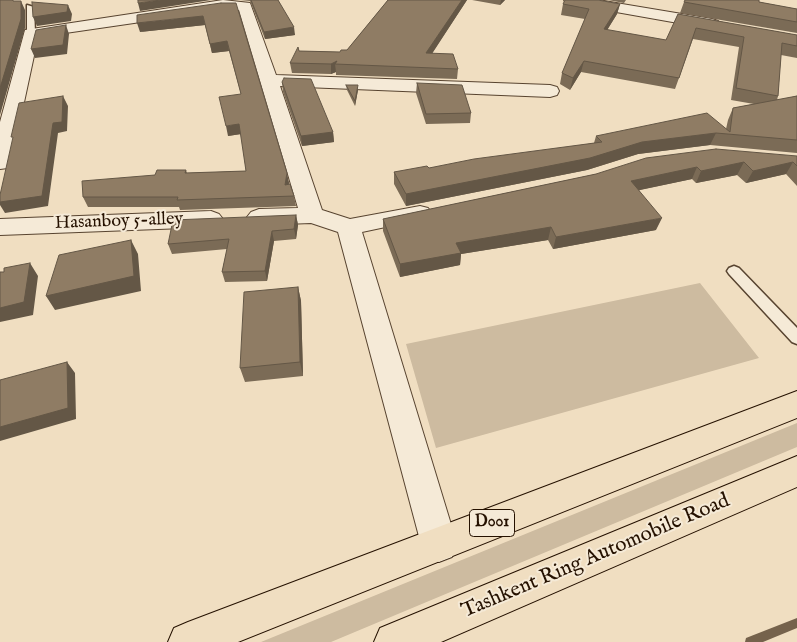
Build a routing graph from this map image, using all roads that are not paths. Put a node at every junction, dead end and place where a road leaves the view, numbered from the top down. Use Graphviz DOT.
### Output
graph roads {
  1 [pos="571,0"];
  2 [pos="30,7"];
  3 [pos="729,27"];
  4 [pos="31,33"];
  5 [pos="268,79"];
  6 [pos="550,91"];
  7 [pos="0,163"];
  8 [pos="436,209"];
  9 [pos="312,215"];
  10 [pos="0,227"];
  11 [pos="349,227"];
  12 [pos="734,271"];
  13 [pos="797,338"];
  14 [pos="797,404"];
  15 [pos="797,471"];
  16 [pos="439,544"];
  17 [pos="188,642"];
  18 [pos="394,642"];
  1 -- 3 [label="street"];
  2 -- 4 [label="lane"];
  4 -- 5 [label="street"];
  4 -- 7 [label="street"];
  5 -- 6 [label="street"];
  5 -- 9 [label="street"];
  8 -- 11 [label="street, Hasanboy 5-alley"];
  9 -- 10 [label="street, Hasanboy 5-alley"];
  9 -- 11 [label="street, Hasanboy 5-alley"];
  11 -- 16 [label="street"];
  12 -- 13 [label="lane"];
  14 -- 16 [label="highway, D001"];
  15 -- 18 [label="highway, Tashkent Ring Automobile Road"];
  16 -- 17 [label="highway, D001"];
}
